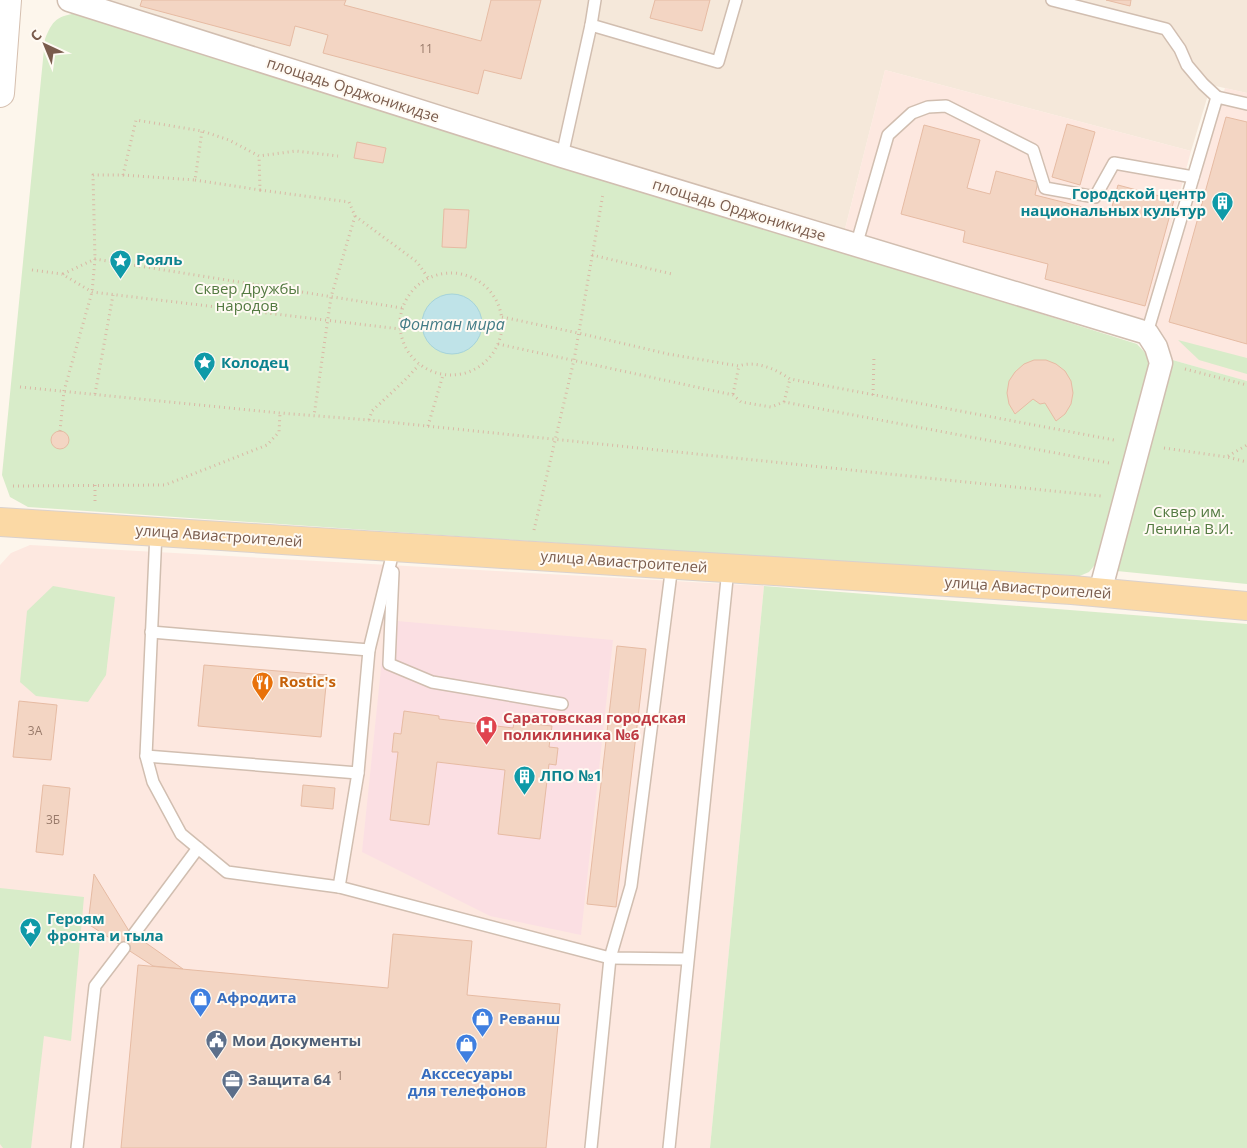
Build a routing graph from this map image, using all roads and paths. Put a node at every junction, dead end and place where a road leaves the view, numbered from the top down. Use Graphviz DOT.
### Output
graph roads {
  1 [pos="7,0"];
  2 [pos="69,0"];
  3 [pos="595,0"];
  4 [pos="736,0"];
  5 [pos="1052,0"];
  6 [pos="591,25"];
  7 [pos="0,94"];
  8 [pos="1217,97"];
  9 [pos="1247,104"];
  10 [pos="202,130"];
  11 [pos="259,156"];
  12 [pos="338,156"];
  13 [pos="562,156"];
  14 [pos="123,175"];
  15 [pos="1193,177"];
  16 [pos="195,180"];
  17 [pos="604,186"];
  18 [pos="260,190"];
  19 [pos="355,216"];
  20 [pos="856,246"];
  21 [pos="592,254"];
  22 [pos="95,259"];
  23 [pos="32,270"];
  24 [pos="62,274"];
  25 [pos="672,274"];
  26 [pos="428,279"];
  27 [pos="92,292"];
  28 [pos="113,295"];
  29 [pos="331,296"];
  30 [pos="402,308"];
  31 [pos="502,317"];
  32 [pos="328,320"];
  33 [pos="400,329"];
  34 [pos="578,333"];
  35 [pos="1147,333"];
  36 [pos="498,344"];
  37 [pos="874,356"];
  38 [pos="574,360"];
  39 [pos="1161,363"];
  40 [pos="419,364"];
  41 [pos="738,366"];
  42 [pos="444,375"];
  43 [pos="790,379"];
  44 [pos="1247,385"];
  45 [pos="20,387"];
  46 [pos="64,391"];
  47 [pos="95,394"];
  48 [pos="733,394"];
  49 [pos="873,394"];
  50 [pos="784,402"];
  51 [pos="280,413"];
  52 [pos="314,416"];
  53 [pos="369,420"];
  54 [pos="428,426"];
  55 [pos="60,431"];
  56 [pos="556,439"];
  57 [pos="1115,440"];
  58 [pos="1141,445"];
  59 [pos="1247,445"];
  60 [pos="1227,456"];
  61 [pos="1117,459"];
  62 [pos="1247,462"];
  63 [pos="13,486"];
  64 [pos="1126,501"];
  65 [pos="0,522"];
  66 [pos="156,532"];
  67 [pos="534,532"];
  68 [pos="394,548"];
  69 [pos="672,565"];
  70 [pos="728,568"];
  71 [pos="1100,592"];
  72 [pos="1247,606"];
  73 [pos="151,632"];
  74 [pos="369,650"];
  75 [pos="562,704"];
  76 [pos="146,756"];
  77 [pos="358,774"];
  78 [pos="198,848"];
  79 [pos="339,887"];
  80 [pos="134,934"];
  81 [pos="124,948"];
  82 [pos="610,958"];
  83 [pos="687,959"];
  84 [pos="77,1148"];
  85 [pos="591,1148"];
  86 [pos="669,1148"];
  1 -- 7 [label="main road"];
  2 -- 13 [label="street, площадь Орджоникидзе"];
  3 -- 6 [label="lane"];
  4 -- 6 [label="lane"];
  5 -- 8 [label="lane"];
  6 -- 13 [label="lane"];
  8 -- 9 [label="lane"];
  8 -- 15 [label="lane"];
  10 -- 11 [label="path"];
  10 -- 14 [label="path"];
  10 -- 16 [label="path"];
  11 -- 12 [label="path"];
  11 -- 18 [label="path"];
  13 -- 20 [label="street, площадь Орджоникидзе"];
  14 -- 16 [label="path"];
  14 -- 22 [label="path"];
  15 -- 20 [label="lane"];
  15 -- 35 [label="lane"];
  16 -- 18 [label="path"];
  17 -- 21 [label="path"];
  18 -- 19 [label="path"];
  19 -- 26 [label="path"];
  19 -- 29 [label="path"];
  20 -- 35 [label="street, площадь Орджоникидзе"];
  21 -- 25 [label="path"];
  21 -- 34 [label="path"];
  22 -- 24 [label="path"];
  22 -- 27 [label="path"];
  22 -- 29 [label="path"];
  23 -- 24 [label="path"];
  24 -- 27 [label="path"];
  26 -- 30 [label="path"];
  26 -- 31 [label="path"];
  27 -- 28 [label="path"];
  27 -- 46 [label="path"];
  28 -- 32 [label="path"];
  28 -- 47 [label="path"];
  29 -- 30 [label="path"];
  29 -- 32 [label="path"];
  30 -- 33 [label="path"];
  31 -- 34 [label="path"];
  31 -- 36 [label="path"];
  32 -- 33 [label="path"];
  32 -- 52 [label="path"];
  33 -- 40 [label="path"];
  34 -- 38 [label="path"];
  34 -- 41 [label="path"];
  35 -- 39 [label="street"];
  36 -- 38 [label="path"];
  36 -- 42 [label="path"];
  37 -- 49 [label="path"];
  38 -- 48 [label="path"];
  38 -- 56 [label="path"];
  39 -- 44 [label="path"];
  39 -- 58 [label="street"];
  40 -- 42 [label="path"];
  40 -- 53 [label="path"];
  41 -- 43 [label="path"];
  41 -- 48 [label="path"];
  42 -- 54 [label="path"];
  43 -- 49 [label="path"];
  43 -- 50 [label="path"];
  45 -- 46 [label="path"];
  46 -- 47 [label="path"];
  46 -- 55 [label="path"];
  47 -- 51 [label="path"];
  48 -- 50 [label="path"];
  49 -- 57 [label="path"];
  50 -- 61 [label="path"];
  51 -- 52 [label="path"];
  51 -- 63 [label="path"];
  52 -- 53 [label="path"];
  53 -- 54 [label="path"];
  54 -- 56 [label="path"];
  56 -- 64 [label="path"];
  56 -- 67 [label="path"];
  58 -- 60 [label="path"];
  58 -- 64 [label="street"];
  59 -- 60 [label="path"];
  60 -- 62 [label="path"];
  64 -- 71 [label="street"];
  65 -- 66 [label="main road, улица Авиастроителей"];
  66 -- 68 [label="main road, улица Авиастроителей"];
  66 -- 73 [label="lane"];
  68 -- 69 [label="main road, улица Авиастроителей"];
  68 -- 74 [label="lane"];
  68 -- 75 [label="lane"];
  69 -- 70 [label="main road, улица Авиастроителей"];
  69 -- 82 [label="lane"];
  70 -- 71 [label="main road, улица Авиастроителей"];
  70 -- 83 [label="lane"];
  71 -- 72 [label="main road, улица Авиастроителей"];
  73 -- 74 [label="lane"];
  73 -- 76 [label="lane"];
  74 -- 77 [label="lane"];
  76 -- 77 [label="lane"];
  76 -- 78 [label="lane"];
  77 -- 79 [label="lane"];
  78 -- 79 [label="lane"];
  78 -- 80 [label="lane"];
  79 -- 82 [label="lane"];
  81 -- 84 [label="lane"];
  82 -- 83 [label="lane"];
  82 -- 85 [label="lane"];
  83 -- 86 [label="lane"];
}
